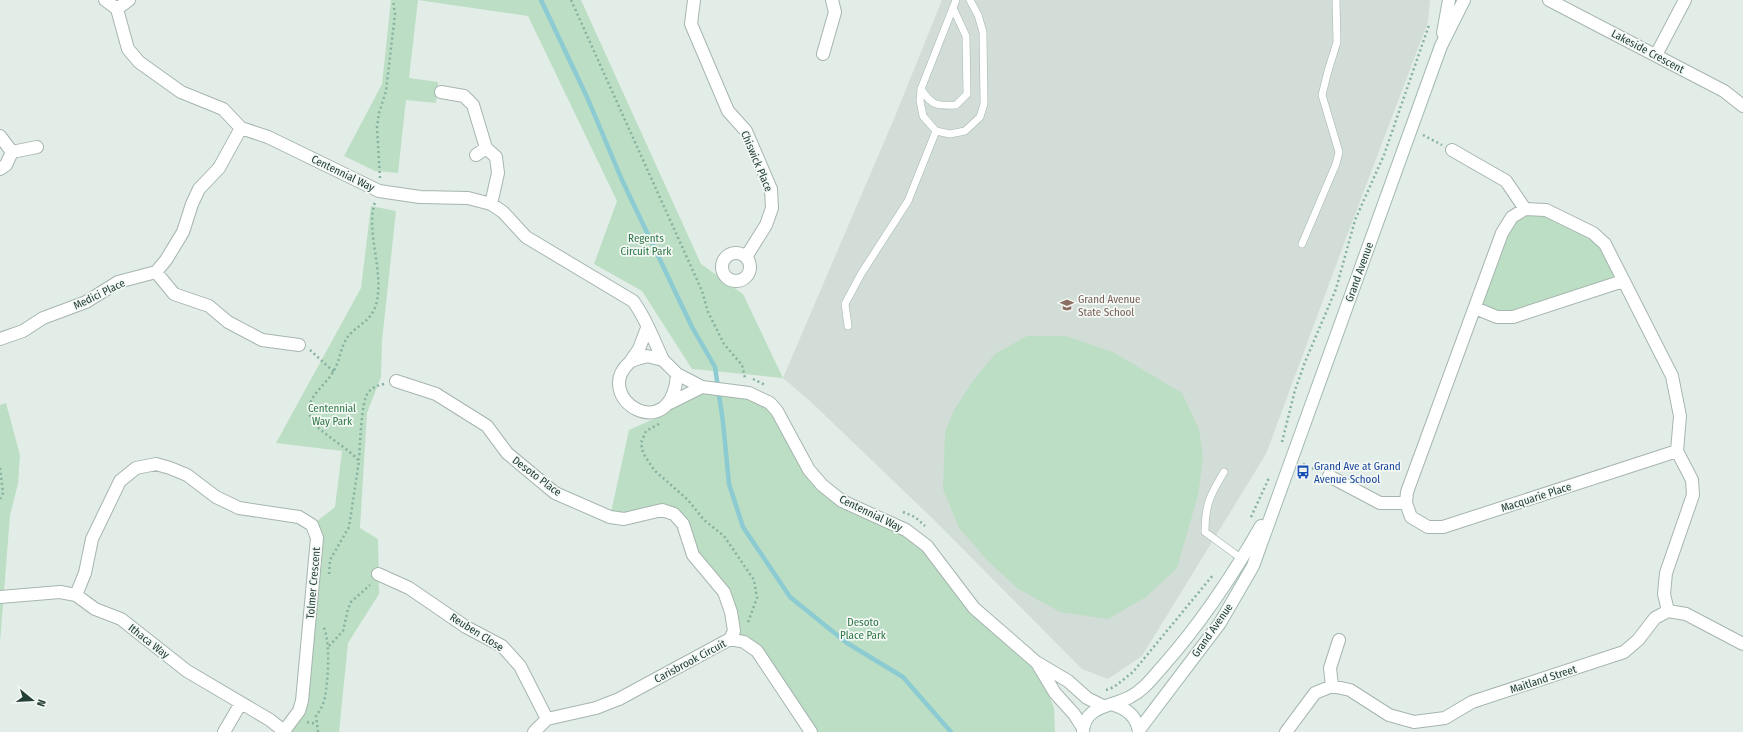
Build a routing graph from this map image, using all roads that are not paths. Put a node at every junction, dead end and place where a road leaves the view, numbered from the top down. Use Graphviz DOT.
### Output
graph roads {
  1 [pos="105,0"];
  2 [pos="129,0"];
  3 [pos="694,0"];
  4 [pos="832,0"];
  5 [pos="956,0"];
  6 [pos="970,0"];
  7 [pos="1336,0"];
  8 [pos="1449,0"];
  9 [pos="1464,0"];
  10 [pos="1549,0"];
  11 [pos="1685,0"];
  12 [pos="953,8"];
  13 [pos="117,9"];
  14 [pos="1441,46"];
  15 [pos="823,54"];
  16 [pos="1656,55"];
  17 [pos="921,89"];
  18 [pos="441,92"];
  19 [pos="1743,106"];
  20 [pos="241,128"];
  21 [pos="936,131"];
  22 [pos="0,136"];
  23 [pos="37,147"];
  24 [pos="1452,150"];
  25 [pos="12,152"];
  26 [pos="0,169"];
  27 [pos="491,204"];
  28 [pos="1525,209"];
  29 [pos="1302,244"];
  30 [pos="746,257"];
  31 [pos="156,272"];
  32 [pos="1623,281"];
  33 [pos="1475,308"];
  34 [pos="848,326"];
  35 [pos="647,328"];
  36 [pos="0,339"];
  37 [pos="299,345"];
  38 [pos="663,360"];
  39 [pos="630,362"];
  40 [pos="677,374"];
  41 [pos="396,382"];
  42 [pos="707,387"];
  43 [pos="670,402"];
  44 [pos="1677,451"];
  45 [pos="1224,472"];
  46 [pos="1329,476"];
  47 [pos="1277,498"];
  48 [pos="1406,503"];
  49 [pos="1242,559"];
  50 [pos="378,574"];
  51 [pos="76,595"];
  52 [pos="0,597"];
  53 [pos="1668,611"];
  54 [pos="730,639"];
  55 [pos="1339,640"];
  56 [pos="1743,644"];
  57 [pos="1036,662"];
  58 [pos="1332,686"];
  59 [pos="242,703"];
  60 [pos="1108,705"];
  61 [pos="547,719"];
  62 [pos="1083,730"];
  63 [pos="1139,731"];
  64 [pos="224,732"];
  65 [pos="284,732"];
  66 [pos="534,732"];
  67 [pos="811,732"];
  68 [pos="1286,732"];
  1 -- 13 [label="street"];
  2 -- 13 [label="street"];
  3 -- 30 [label="street, Chiswick Place"];
  4 -- 15 [label="street"];
  5 -- 12 [label="lane"];
  6 -- 21 [label="lane"];
  7 -- 29 [label="lane"];
  8 -- 14 [label="street, Grand Avenue"];
  9 -- 14 [label="street, Grand Avenue"];
  10 -- 16 [label="street, Lakeside Crescent"];
  11 -- 16 [label="street"];
  12 -- 17 [label="lane"];
  12 -- 17 [label="lane"];
  13 -- 20 [label="street, Centennial Way"];
  14 -- 47 [label="street, Grand Avenue"];
  16 -- 19 [label="street, Lakeside Crescent"];
  17 -- 21 [label="lane"];
  18 -- 27 [label="street"];
  20 -- 27 [label="street, Centennial Way"];
  20 -- 31 [label="street"];
  21 -- 34 [label="lane"];
  22 -- 25 [label="street"];
  23 -- 25 [label="street"];
  24 -- 28 [label="street"];
  25 -- 26 [label="street"];
  27 -- 35 [label="street, Centennial Way"];
  28 -- 32 [label="street"];
  28 -- 33 [label="street"];
  31 -- 36 [label="street, Medici Place"];
  31 -- 37 [label="street"];
  32 -- 33 [label="street"];
  32 -- 44 [label="street"];
  33 -- 48 [label="street"];
  35 -- 38 [label="street, Centennial Way"];
  35 -- 39 [label="street, Centennial Way"];
  38 -- 39 [label="street"];
  38 -- 40 [label="street, Centennial Way"];
  39 -- 43 [label="street, Centennial Way"];
  40 -- 42 [label="street, Centennial Way"];
  40 -- 43 [label="street"];
  41 -- 54 [label="street, Desoto Place"];
  42 -- 43 [label="street, Centennial Way"];
  42 -- 57 [label="street, Centennial Way"];
  44 -- 48 [label="street, Macquarie Place"];
  44 -- 53 [label="street"];
  45 -- 49 [label="lane"];
  46 -- 48 [label="street"];
  47 -- 49 [label="street, Grand Avenue"];
  47 -- 63 [label="street, Grand Avenue"];
  49 -- 60 [label="street, Grand Avenue"];
  50 -- 61 [label="street, Reuben Close"];
  51 -- 52 [label="street"];
  51 -- 59 [label="street, Ithaca Way"];
  51 -- 65 [label="street, Tolmer Crescent"];
  53 -- 56 [label="street"];
  53 -- 58 [label="street, Maitland Street"];
  54 -- 61 [label="street, Carisbrook Circuit"];
  54 -- 67 [label="street, Carisbrook Circuit"];
  55 -- 58 [label="street"];
  57 -- 60 [label="street, Centennial Way"];
  57 -- 62 [label="street, Centennial Way"];
  58 -- 68 [label="street"];
  59 -- 64 [label="street"];
  59 -- 65 [label="street, Ithaca Way"];
  60 -- 62 [label="street, Grand Avenue"];
  60 -- 63 [label="street, Grand Avenue"];
  61 -- 66 [label="street"];
}
